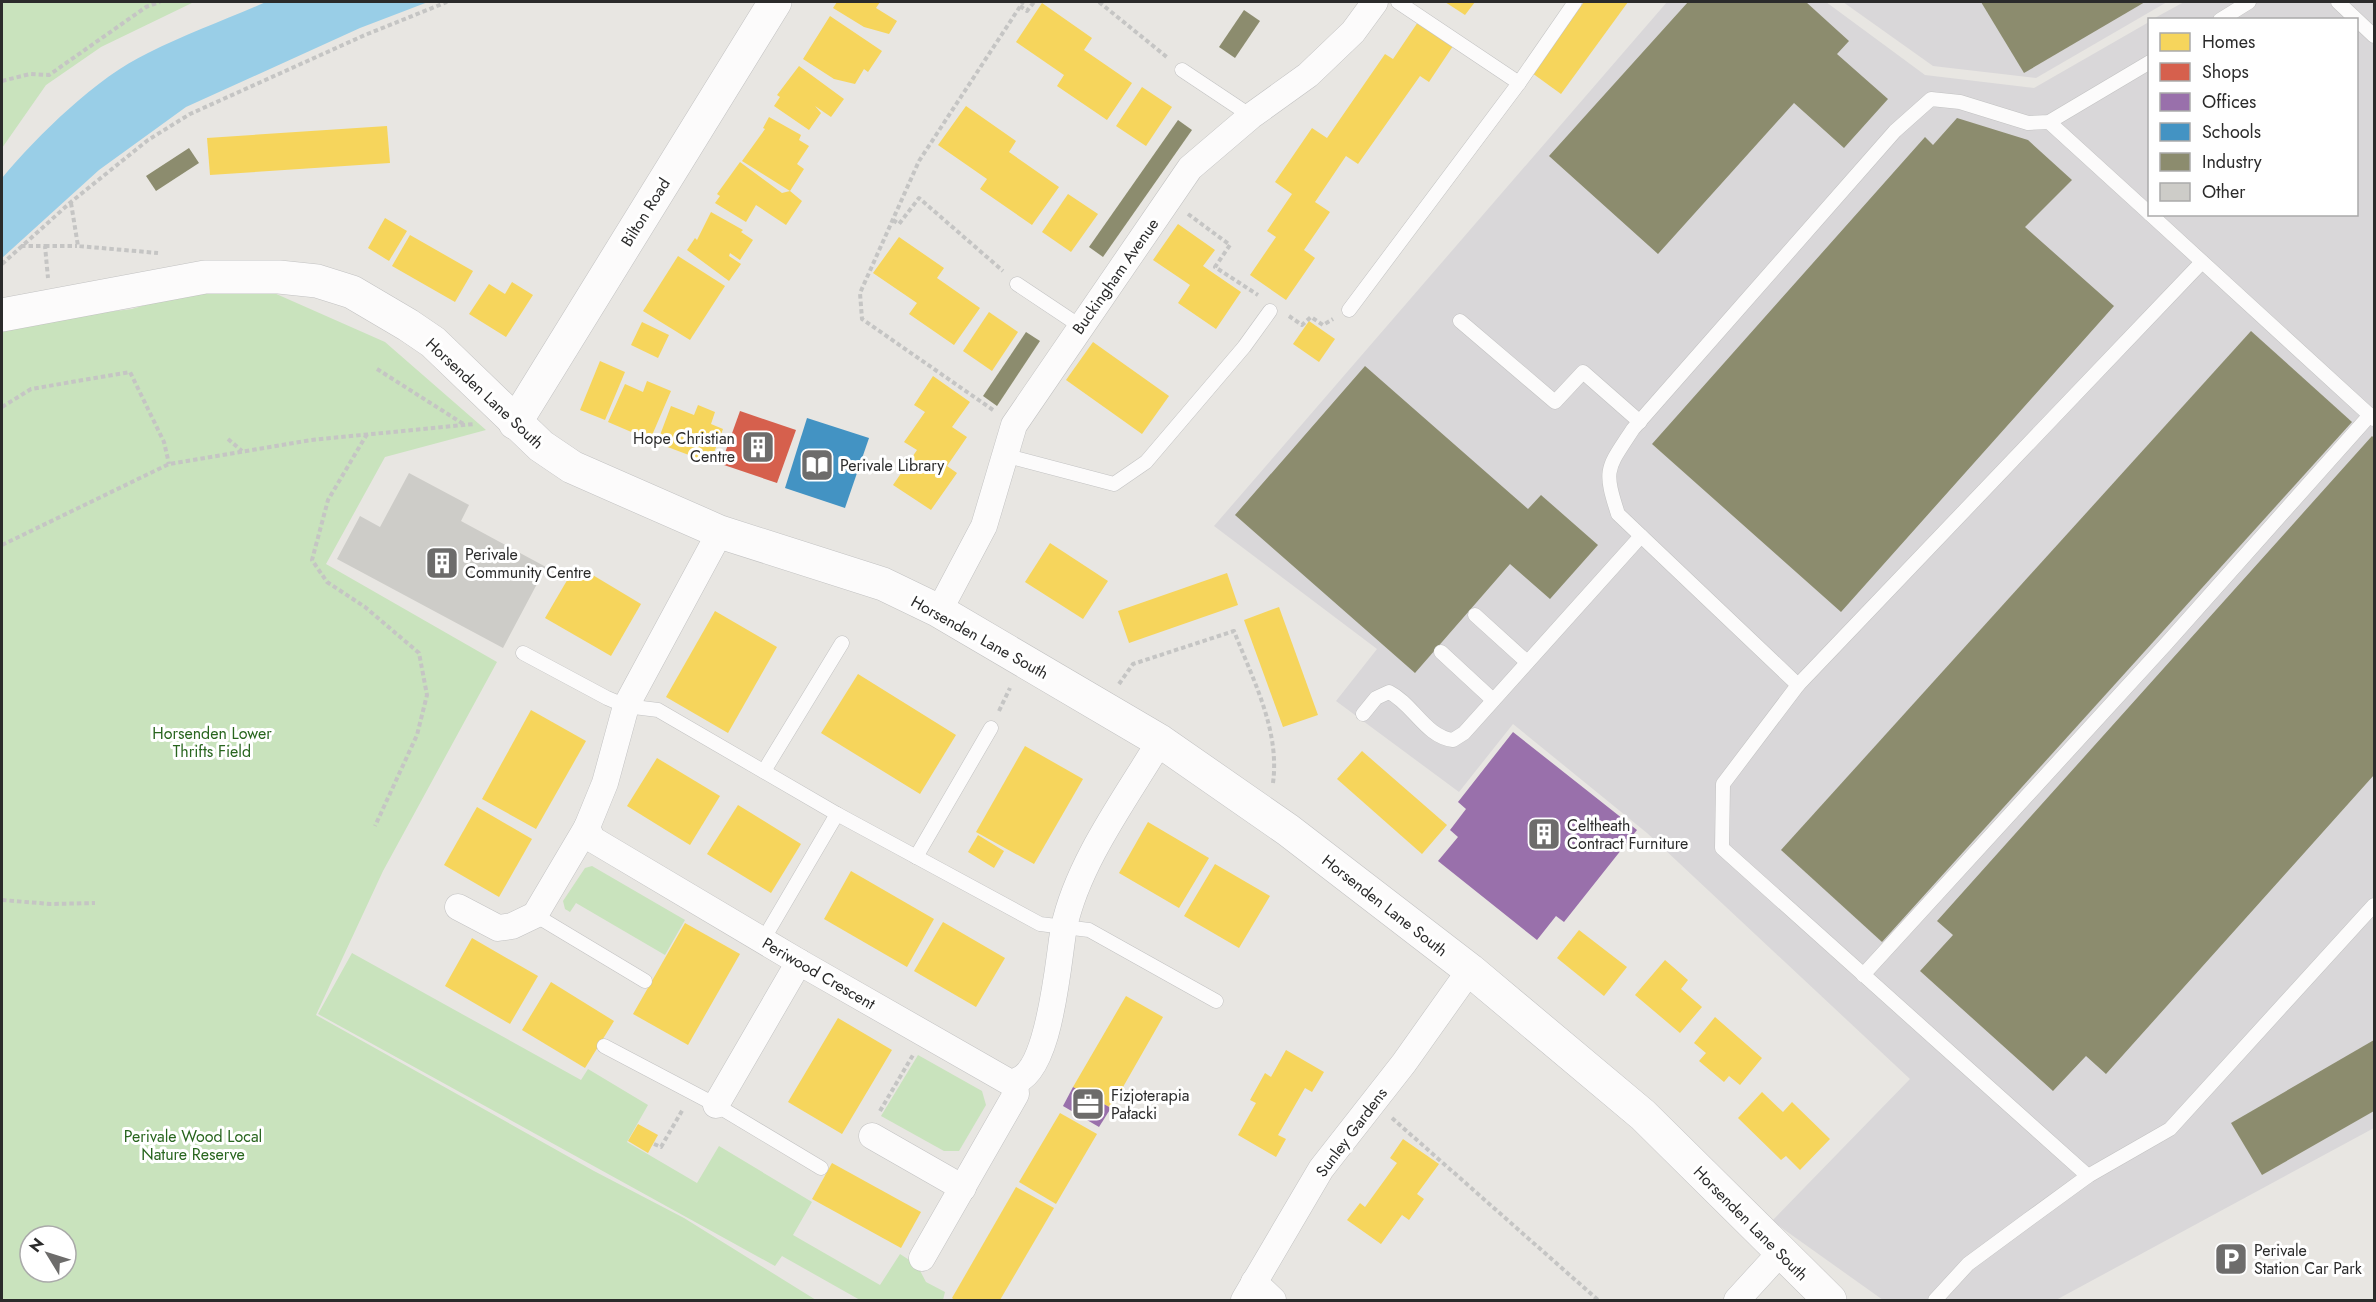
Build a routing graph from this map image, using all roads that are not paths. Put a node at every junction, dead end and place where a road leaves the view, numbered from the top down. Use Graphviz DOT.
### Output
graph roads {
  1 [pos="775,2"];
  2 [pos="1375,2"];
  3 [pos="1398,2"];
  4 [pos="1575,2"];
  5 [pos="2249,2"];
  6 [pos="2338,2"];
  7 [pos="2223,18"];
  8 [pos="2355,18"];
  9 [pos="2358,21"];
  10 [pos="2374,36"];
  11 [pos="2148,63"];
  12 [pos="1182,70"];
  13 [pos="1519,83"];
  14 [pos="1251,116"];
  15 [pos="2049,122"];
  16 [pos="2148,212"];
  17 [pos="2152,216"];
  18 [pos="2202,262"];
  19 [pos="1017,284"];
  20 [pos="1272,307"];
  21 [pos="1349,310"];
  22 [pos="2,315"];
  23 [pos="1460,321"];
  24 [pos="1080,326"];
  25 [pos="2372,417"];
  26 [pos="1640,422"];
  27 [pos="515,423"];
  28 [pos="1004,455"];
  29 [pos="720,532"];
  30 [pos="1641,536"];
  31 [pos="939,611"];
  32 [pos="1475,615"];
  33 [pos="842,644"];
  34 [pos="1441,652"];
  35 [pos="523,653"];
  36 [pos="1527,662"];
  37 [pos="1798,685"];
  38 [pos="1494,700"];
  39 [pos="626,706"];
  40 [pos="1363,714"];
  41 [pos="991,728"];
  42 [pos="1160,741"];
  43 [pos="764,771"];
  44 [pos="837,814"];
  45 [pos="587,827"];
  46 [pos="916,856"];
  47 [pos="2374,905"];
  48 [pos="458,906"];
  49 [pos="535,915"];
  50 [pos="1064,926"];
  51 [pos="763,940"];
  52 [pos="800,962"];
  53 [pos="1470,970"];
  54 [pos="1863,975"];
  55 [pos="645,981"];
  56 [pos="1216,1001"];
  57 [pos="604,1046"];
  58 [pos="1015,1082"];
  59 [pos="716,1105"];
  60 [pos="875,1125"];
  61 [pos="821,1168"];
  62 [pos="2088,1176"];
  63 [pos="963,1188"];
  64 [pos="1779,1253"];
  65 [pos="922,1258"];
  66 [pos="1249,1292"];
  67 [pos="1273,1300"];
  68 [pos="1737,1300"];
  69 [pos="1830,1300"];
  70 [pos="1935,1300"];
  1 -- 27 [label="street, Bilton Road"];
  2 -- 14 [label="street, Buckingham Avenue"];
  3 -- 13 [label="lane"];
  4 -- 13 [label="lane"];
  5 -- 7 [label="lane"];
  6 -- 8 [label="lane"];
  9 -- 10 [label="lane"];
  11 -- 15 [label="lane"];
  12 -- 14 [label="lane"];
  13 -- 21 [label="lane"];
  14 -- 24 [label="street, Buckingham Avenue"];
  15 -- 16 [label="lane"];
  15 -- 26 [label="lane"];
  17 -- 18 [label="lane"];
  18 -- 25 [label="lane"];
  18 -- 37 [label="lane"];
  19 -- 24 [label="lane"];
  20 -- 28 [label="lane"];
  22 -- 27 [label="street, Horsenden Lane South"];
  23 -- 26 [label="lane"];
  24 -- 28 [label="street, Buckingham Avenue"];
  25 -- 54 [label="lane"];
  26 -- 30 [label="lane"];
  27 -- 29 [label="street, Horsenden Lane South"];
  28 -- 31 [label="street, Buckingham Avenue"];
  29 -- 31 [label="street, Horsenden Lane South"];
  29 -- 39 [label="street"];
  30 -- 36 [label="lane"];
  30 -- 37 [label="lane"];
  31 -- 42 [label="street, Horsenden Lane South"];
  32 -- 36 [label="lane"];
  33 -- 43 [label="lane"];
  34 -- 38 [label="lane"];
  35 -- 39 [label="lane"];
  36 -- 38 [label="lane"];
  37 -- 54 [label="lane"];
  38 -- 40 [label="lane"];
  39 -- 43 [label="lane"];
  39 -- 45 [label="street"];
  41 -- 46 [label="lane"];
  42 -- 50 [label="street"];
  42 -- 53 [label="street, Horsenden Lane South"];
  43 -- 44 [label="lane"];
  44 -- 46 [label="lane"];
  44 -- 51 [label="lane"];
  45 -- 49 [label="street"];
  45 -- 51 [label="street, Periwood Crescent"];
  46 -- 50 [label="lane"];
  47 -- 62 [label="lane"];
  48 -- 49 [label="street"];
  49 -- 55 [label="lane"];
  50 -- 56 [label="lane"];
  50 -- 58 [label="street"];
  51 -- 52 [label="street, Periwood Crescent"];
  52 -- 58 [label="street, Periwood Crescent"];
  52 -- 59 [label="street"];
  53 -- 64 [label="street, Horsenden Lane South"];
  53 -- 66 [label="street, Sunley Gardens"];
  54 -- 62 [label="lane"];
  57 -- 59 [label="lane"];
  58 -- 63 [label="street"];
  59 -- 61 [label="lane"];
  60 -- 63 [label="street"];
  62 -- 70 [label="lane"];
  63 -- 65 [label="street"];
  64 -- 68 [label="street"];
  64 -- 69 [label="street, Horsenden Lane South"];
  66 -- 67 [label="street"];
}
